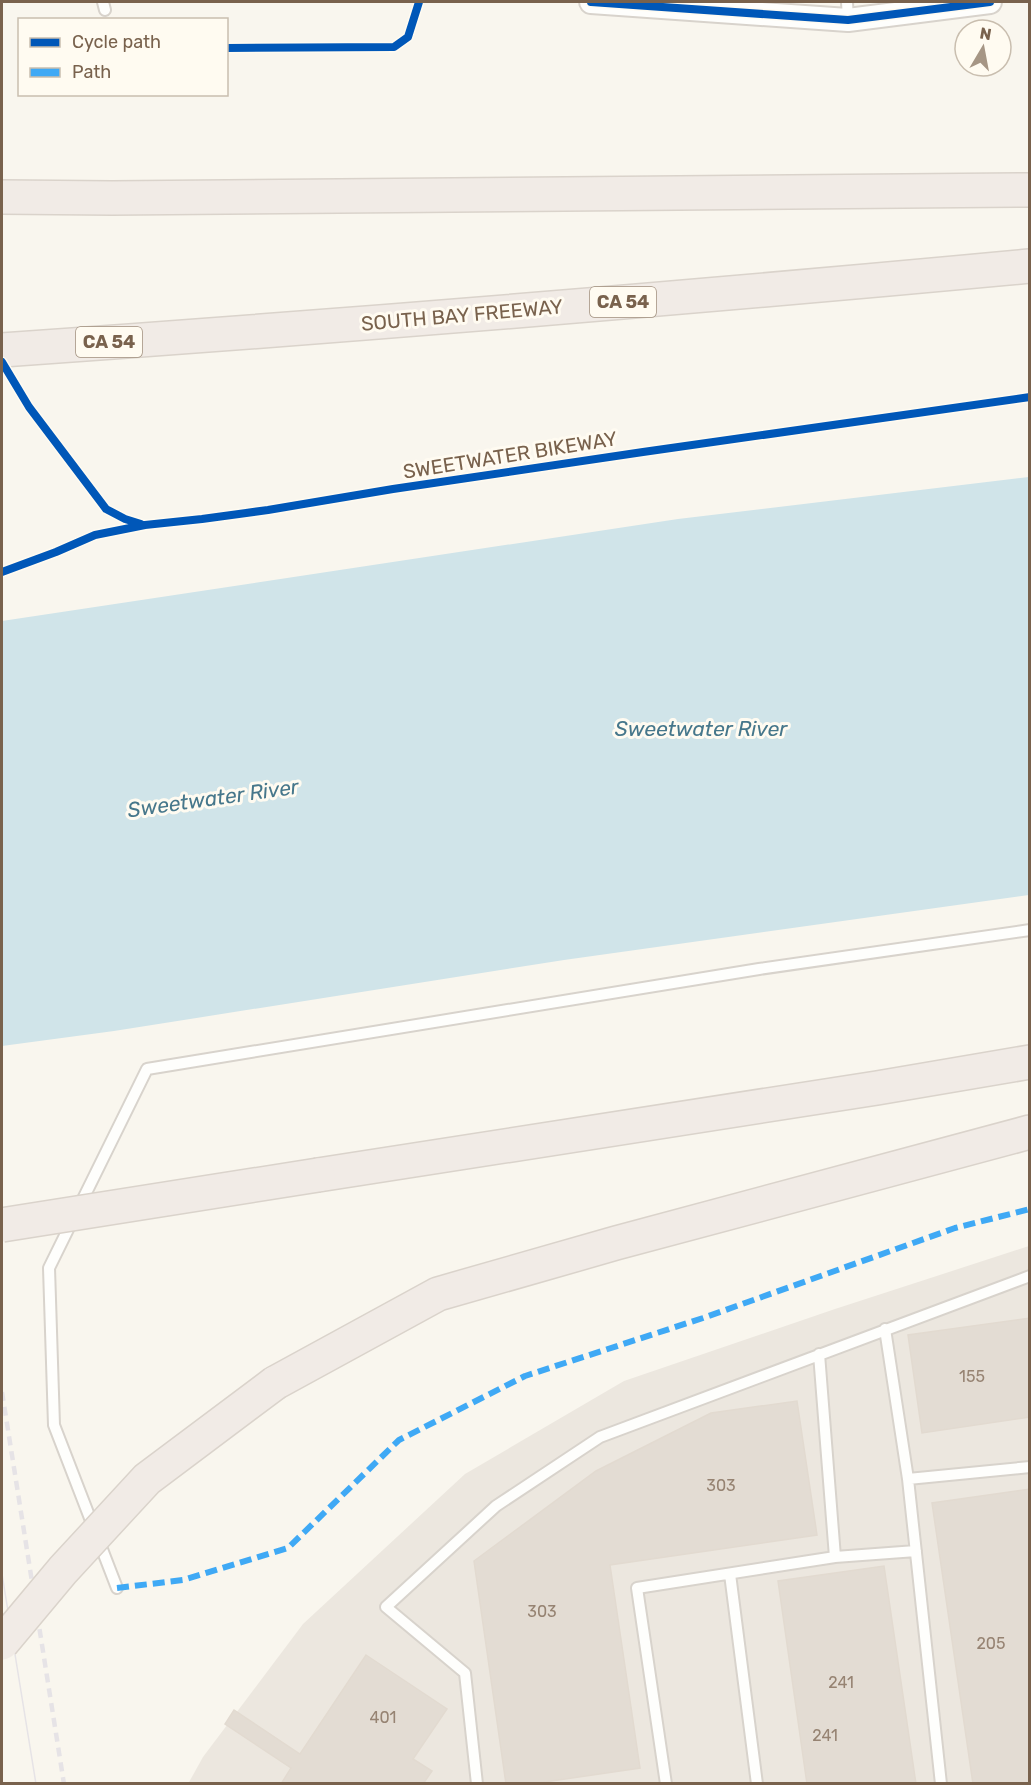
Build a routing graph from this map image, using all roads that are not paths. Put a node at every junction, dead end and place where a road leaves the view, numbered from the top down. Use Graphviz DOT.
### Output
graph roads {
  1 [pos="591,2"];
  2 [pos="990,2"];
  3 [pos="848,11"];
  4 [pos="1029,190"];
  5 [pos="2,197"];
  6 [pos="1029,266"];
  7 [pos="2,350"];
  8 [pos="1029,930"];
  9 [pos="1029,1062"];
  10 [pos="1029,1132"];
  11 [pos="2,1225"];
  12 [pos="1029,1276"];
  13 [pos="885,1329"];
  14 [pos="819,1354"];
  15 [pos="1029,1467"];
  16 [pos="908,1479"];
  17 [pos="916,1551"];
  18 [pos="835,1557"];
  19 [pos="730,1574"];
  20 [pos="117,1588"];
  21 [pos="2,1643"];
  22 [pos="477,1784"];
  23 [pos="666,1784"];
  24 [pos="757,1784"];
  25 [pos="941,1784"];
  1 -- 3 [label="street"];
  2 -- 3 [label="street"];
  4 -- 5 [label="highway"];
  6 -- 7 [label="highway, SOUTH BAY FREEWAY / CA 54"];
  8 -- 20 [label="lane"];
  9 -- 11 [label="highway, bridge"];
  10 -- 21 [label="highway, bridge"];
  12 -- 13 [label="lane"];
  13 -- 14 [label="lane"];
  13 -- 16 [label="lane"];
  14 -- 18 [label="lane"];
  14 -- 22 [label="lane"];
  15 -- 16 [label="lane"];
  16 -- 17 [label="lane"];
  17 -- 18 [label="lane"];
  17 -- 25 [label="lane"];
  18 -- 19 [label="lane"];
  19 -- 23 [label="lane"];
  19 -- 24 [label="lane"];
}
